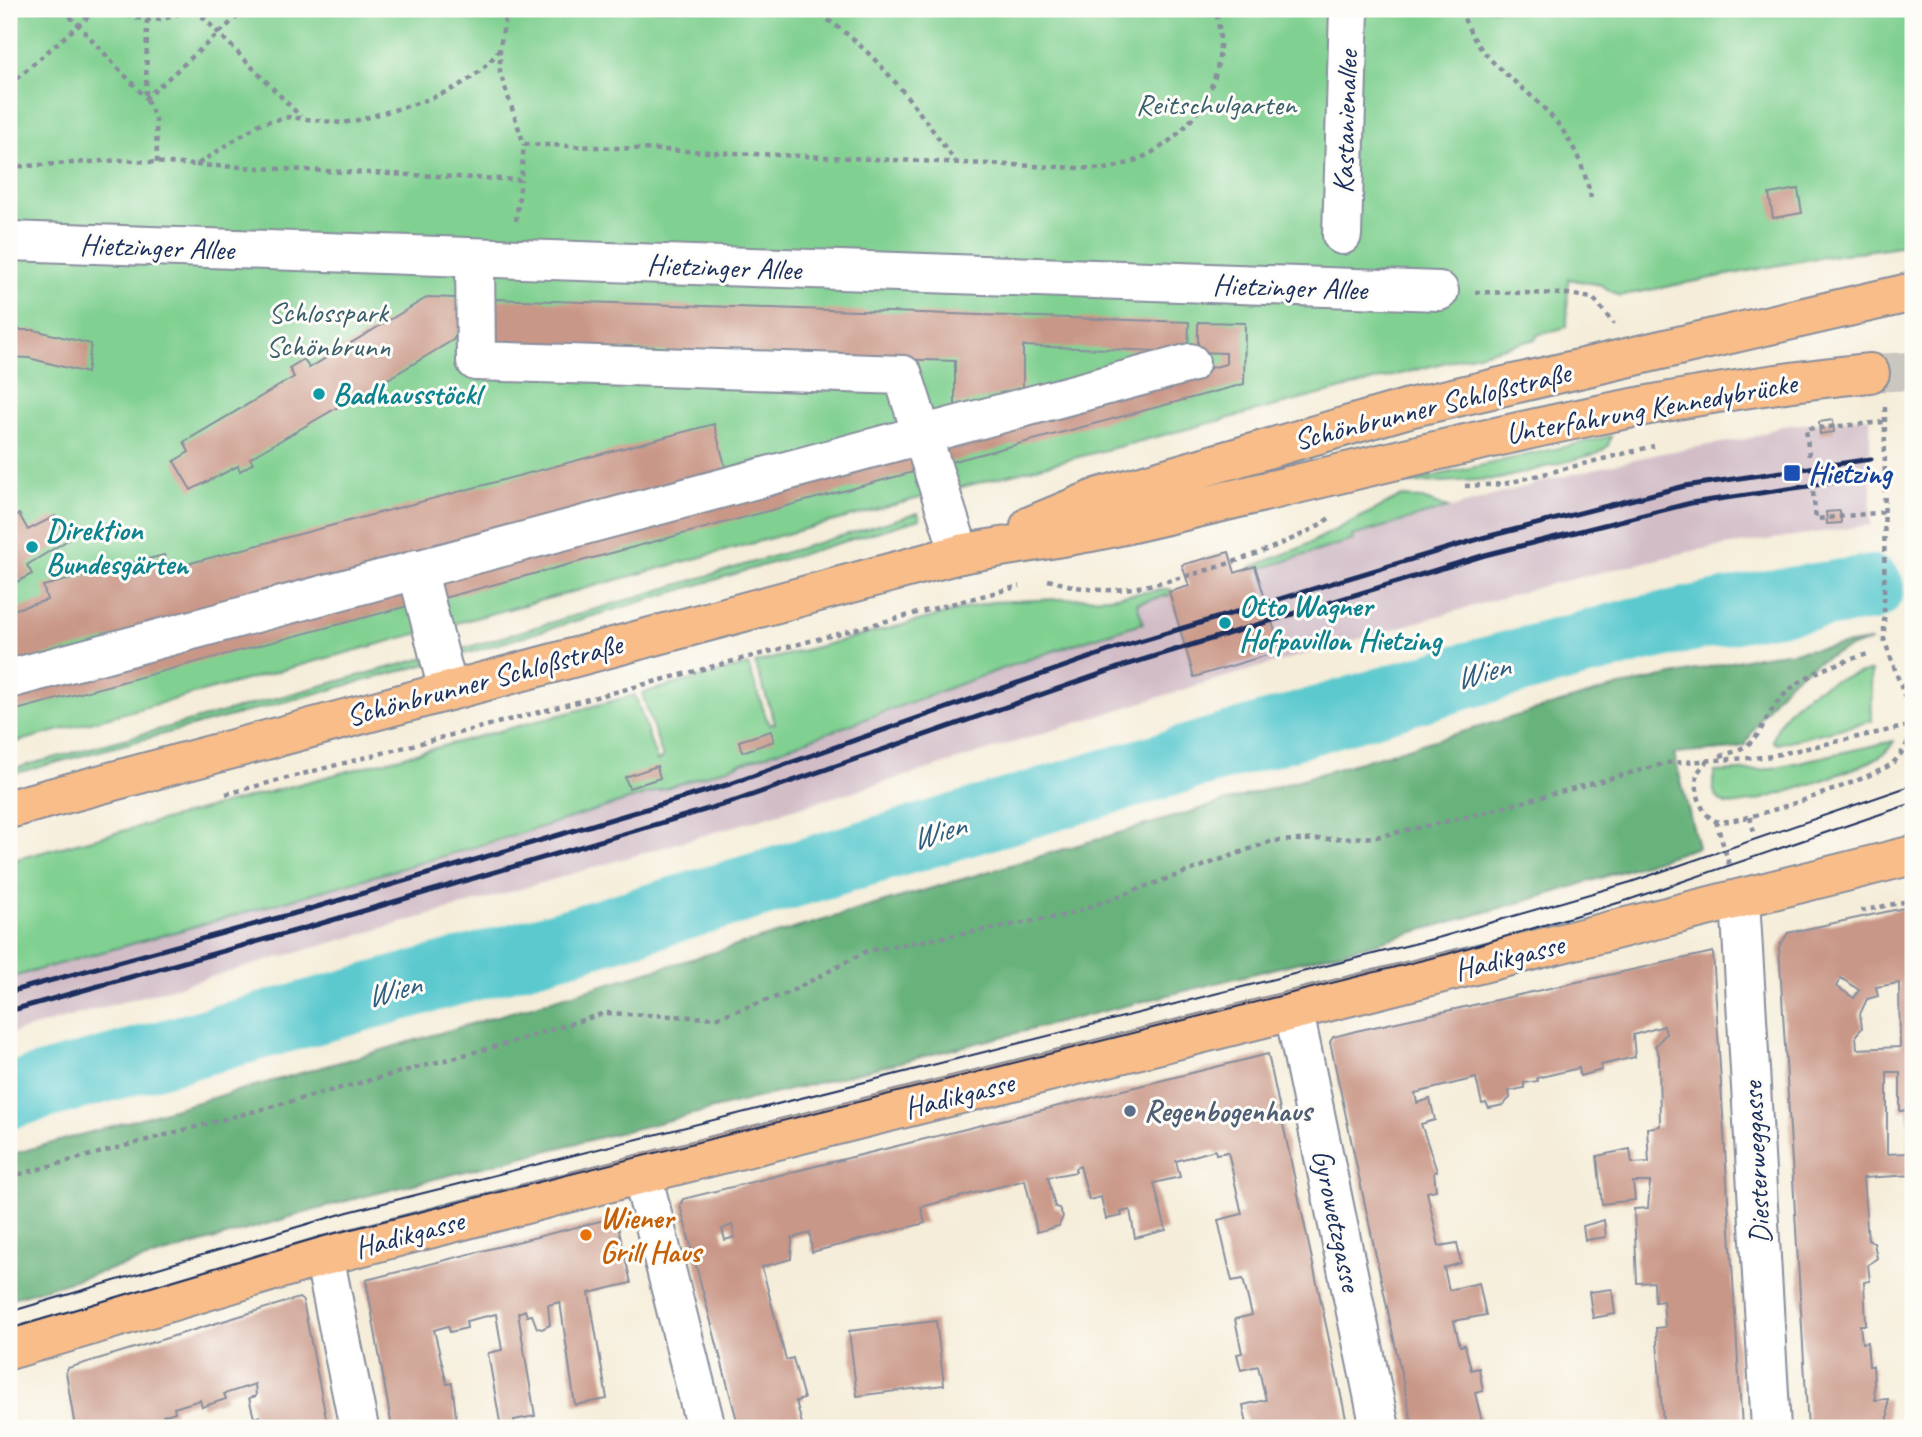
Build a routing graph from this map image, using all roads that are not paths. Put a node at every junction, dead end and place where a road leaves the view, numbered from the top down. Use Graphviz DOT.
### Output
graph roads {
  1 [pos="1349,9"];
  2 [pos="1342,235"];
  3 [pos="9,241"];
  4 [pos="475,258"];
  5 [pos="1439,291"];
  6 [pos="1913,292"];
  7 [pos="1190,363"];
  8 [pos="1878,389"];
  9 [pos="923,433"];
  10 [pos="1433,450"];
  11 [pos="960,554"];
  12 [pos="417,569"];
  13 [pos="9,679"];
  14 [pos="448,690"];
  15 [pos="9,808"];
  16 [pos="1913,855"];
  17 [pos="1740,899"];
  18 [pos="1294,1012"];
  19 [pos="642,1174"];
  20 [pos="324,1256"];
  21 [pos="9,1350"];
  22 [pos="359,1428"];
  23 [pos="706,1428"];
  24 [pos="1380,1428"];
  25 [pos="1771,1428"];
  1 -- 2 [label="street, Kastanienallee"];
  3 -- 4 [label="street, Hietzinger Allee"];
  4 -- 5 [label="street, Hietzinger Allee"];
  4 -- 9 [label="street"];
  6 -- 11 [label="main road, Schönbrunner Schloßstraße"];
  7 -- 9 [label="street"];
  8 -- 10 [label="main road, Unterfahrung Kennedybrücke"];
  9 -- 11 [label="street"];
  9 -- 12 [label="street"];
  10 -- 11 [label="main road, Schönbrunner Schloßstraße"];
  11 -- 14 [label="main road, Schönbrunner Schloßstraße"];
  12 -- 13 [label="street"];
  12 -- 14 [label="street"];
  14 -- 15 [label="main road, Schönbrunner Schloßstraße"];
  16 -- 17 [label="main road, Hadikgasse"];
  17 -- 18 [label="main road, Hadikgasse"];
  17 -- 25 [label="street, Diesterweggasse"];
  18 -- 19 [label="main road, Hadikgasse"];
  18 -- 24 [label="street, Gyrowetzgasse"];
  19 -- 20 [label="main road, Hadikgasse"];
  19 -- 23 [label="street"];
  20 -- 21 [label="main road, Hadikgasse"];
  20 -- 22 [label="street"];
}
